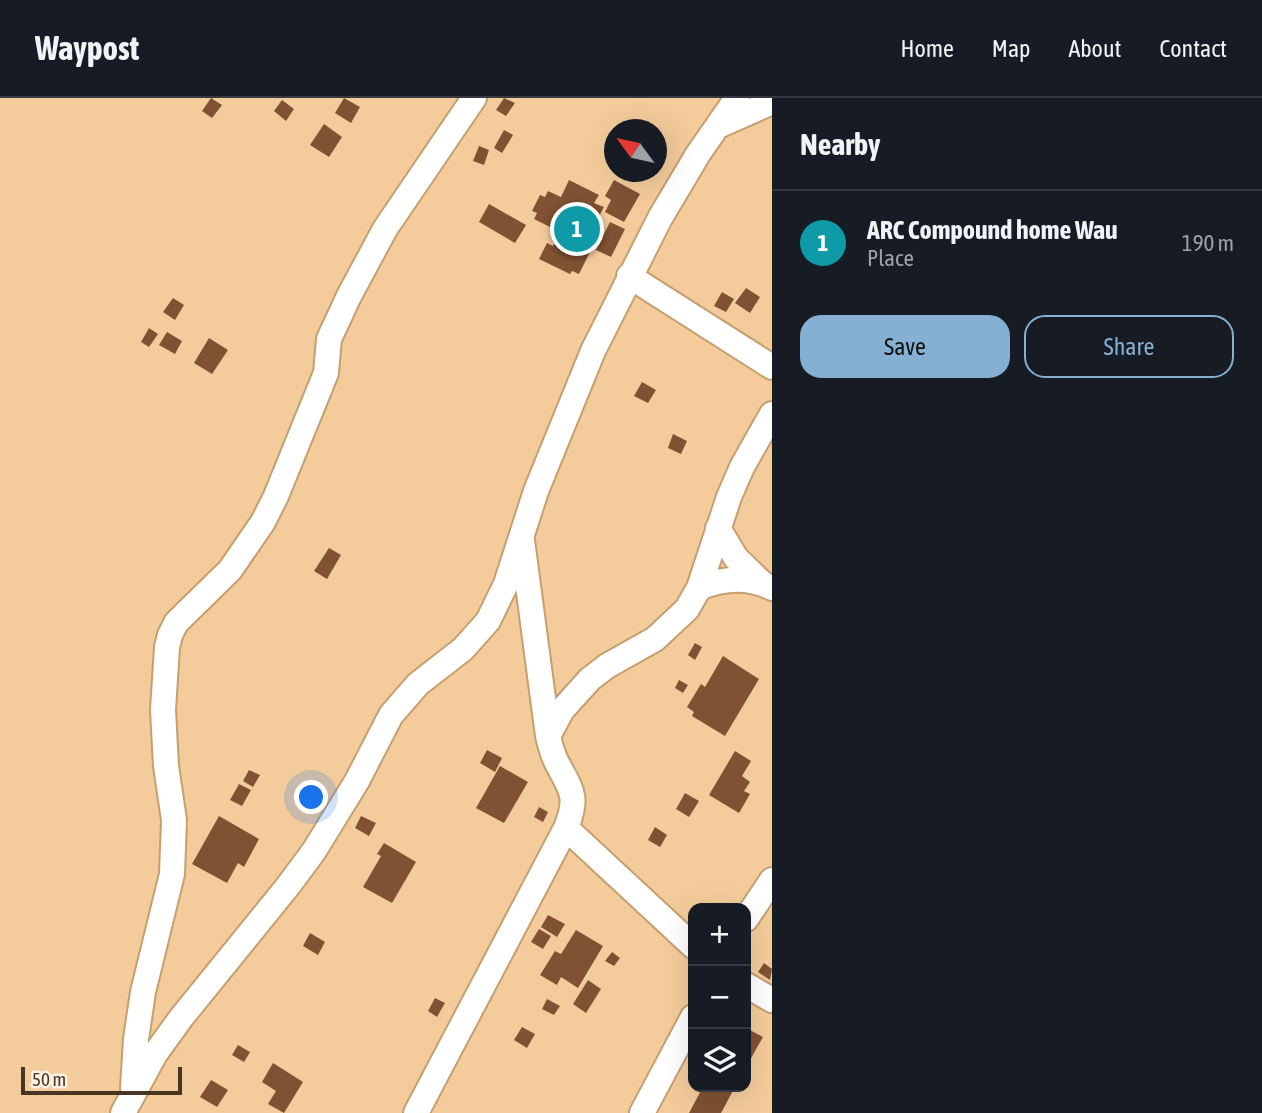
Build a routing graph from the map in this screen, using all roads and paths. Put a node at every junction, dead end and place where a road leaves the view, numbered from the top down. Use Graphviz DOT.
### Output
graph roads {
  1 [pos="474,98"];
  2 [pos="737,98"];
  3 [pos="772,102"];
  4 [pos="719,126"];
  5 [pos="629,276"];
  6 [pos="772,367"];
  7 [pos="772,414"];
  8 [pos="718,528"];
  9 [pos="522,534"];
  10 [pos="767,586"];
  11 [pos="699,588"];
  12 [pos="548,736"];
  13 [pos="566,828"];
  14 [pos="772,880"];
  15 [pos="751,912"];
  16 [pos="688,941"];
  17 [pos="751,988"];
  18 [pos="772,1000"];
  19 [pos="688,1026"];
  20 [pos="128,1103"];
  21 [pos="416,1113"];
  22 [pos="642,1113"];
  1 -- 20 [label="street"];
  2 -- 4 [label="street"];
  3 -- 4 [label="street"];
  4 -- 5 [label="street"];
  5 -- 6 [label="street"];
  5 -- 9 [label="street"];
  7 -- 8 [label="street"];
  8 -- 10 [label="street"];
  8 -- 11 [label="street"];
  9 -- 12 [label="street"];
  9 -- 20 [label="street"];
  10 -- 11 [label="street"];
  11 -- 12 [label="street"];
  12 -- 13 [label="street"];
  13 -- 16 [label="street"];
  13 -- 21 [label="street"];
  14 -- 15 [label="street"];
  17 -- 18 [label="street"];
  19 -- 22 [label="street"];
}
